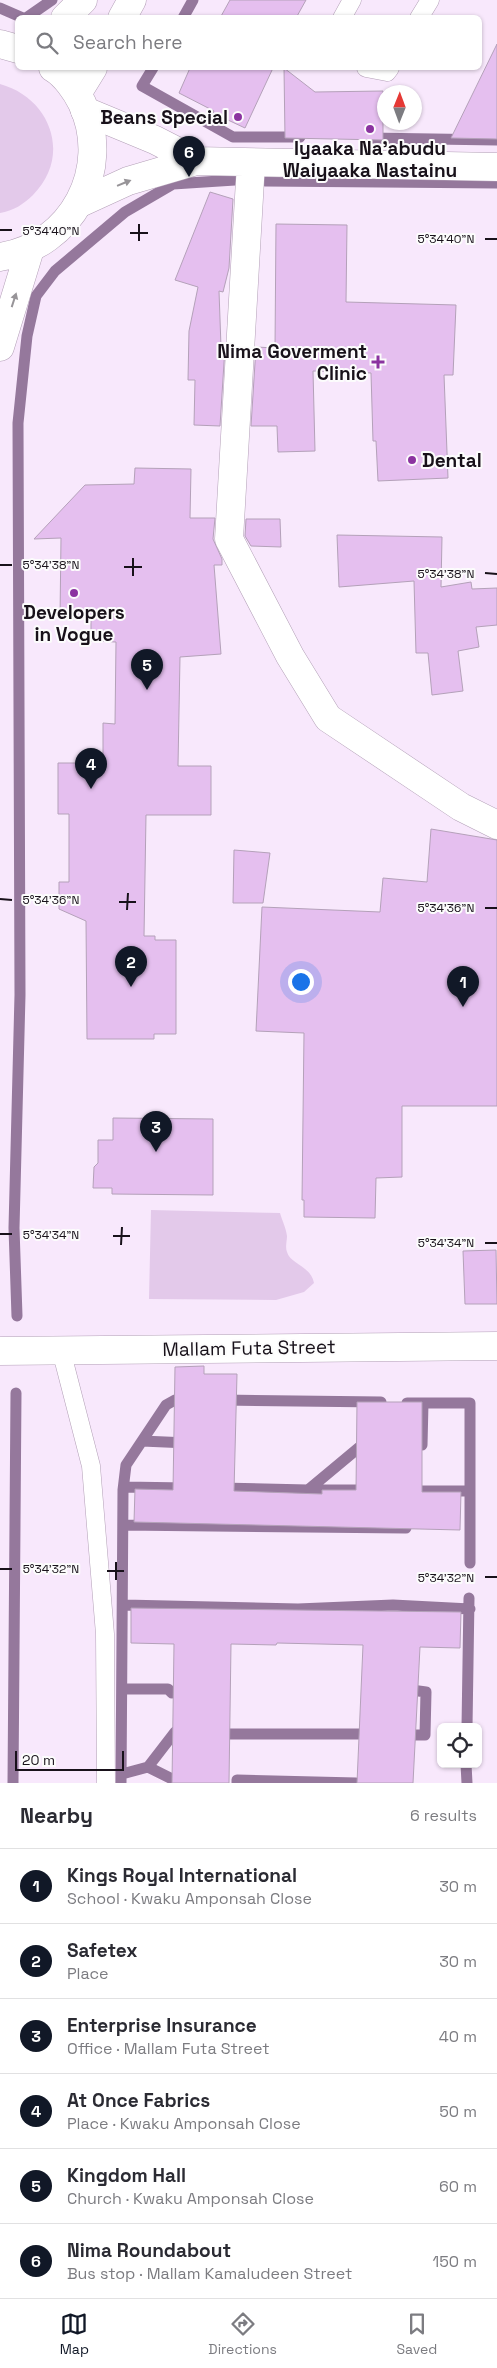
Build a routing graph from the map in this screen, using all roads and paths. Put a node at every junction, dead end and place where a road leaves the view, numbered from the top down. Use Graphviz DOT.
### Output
graph roads {
  1 [pos="82,0"];
  2 [pos="132,0"];
  3 [pos="352,0"];
  4 [pos="430,0"];
  5 [pos="68,15"];
  6 [pos="124,15"];
  7 [pos="344,15"];
  8 [pos="422,15"];
  9 [pos="0,44"];
  10 [pos="15,48"];
  11 [pos="55,70"];
  12 [pos="92,70"];
  13 [pos="376,70"];
  14 [pos="388,70"];
  15 [pos="81,103"];
  16 [pos="196,161"];
  17 [pos="251,163"];
  18 [pos="497,167"];
  19 [pos="80,203"];
  20 [pos="30,249"];
  21 [pos="0,257"];
  22 [pos="0,347"];
  23 [pos="497,825"];
  24 [pos="497,1346"];
  25 [pos="61,1350"];
  26 [pos="0,1351"];
  27 [pos="106,1783"];
  1 -- 5 [label="street"];
  2 -- 6 [label="street"];
  3 -- 7 [label="lane"];
  4 -- 8 [label="lane"];
  9 -- 10 [label="street"];
  11 -- 15 [label="street"];
  12 -- 15 [label="street"];
  13 -- 14 [label="lane"];
  15 -- 16 [label="street"];
  15 -- 19 [label="street"];
  16 -- 17 [label="street"];
  19 -- 16 [label="street, one-way"];
  17 -- 18 [label="street"];
  17 -- 23 [label="street"];
  19 -- 20 [label="street"];
  20 -- 21 [label="street"];
  22 -- 20 [label="street, one-way"];
  24 -- 25 [label="street, Mallam Futa Street"];
  25 -- 26 [label="street, Mallam Futa Street"];
  25 -- 27 [label="lane"];
}
